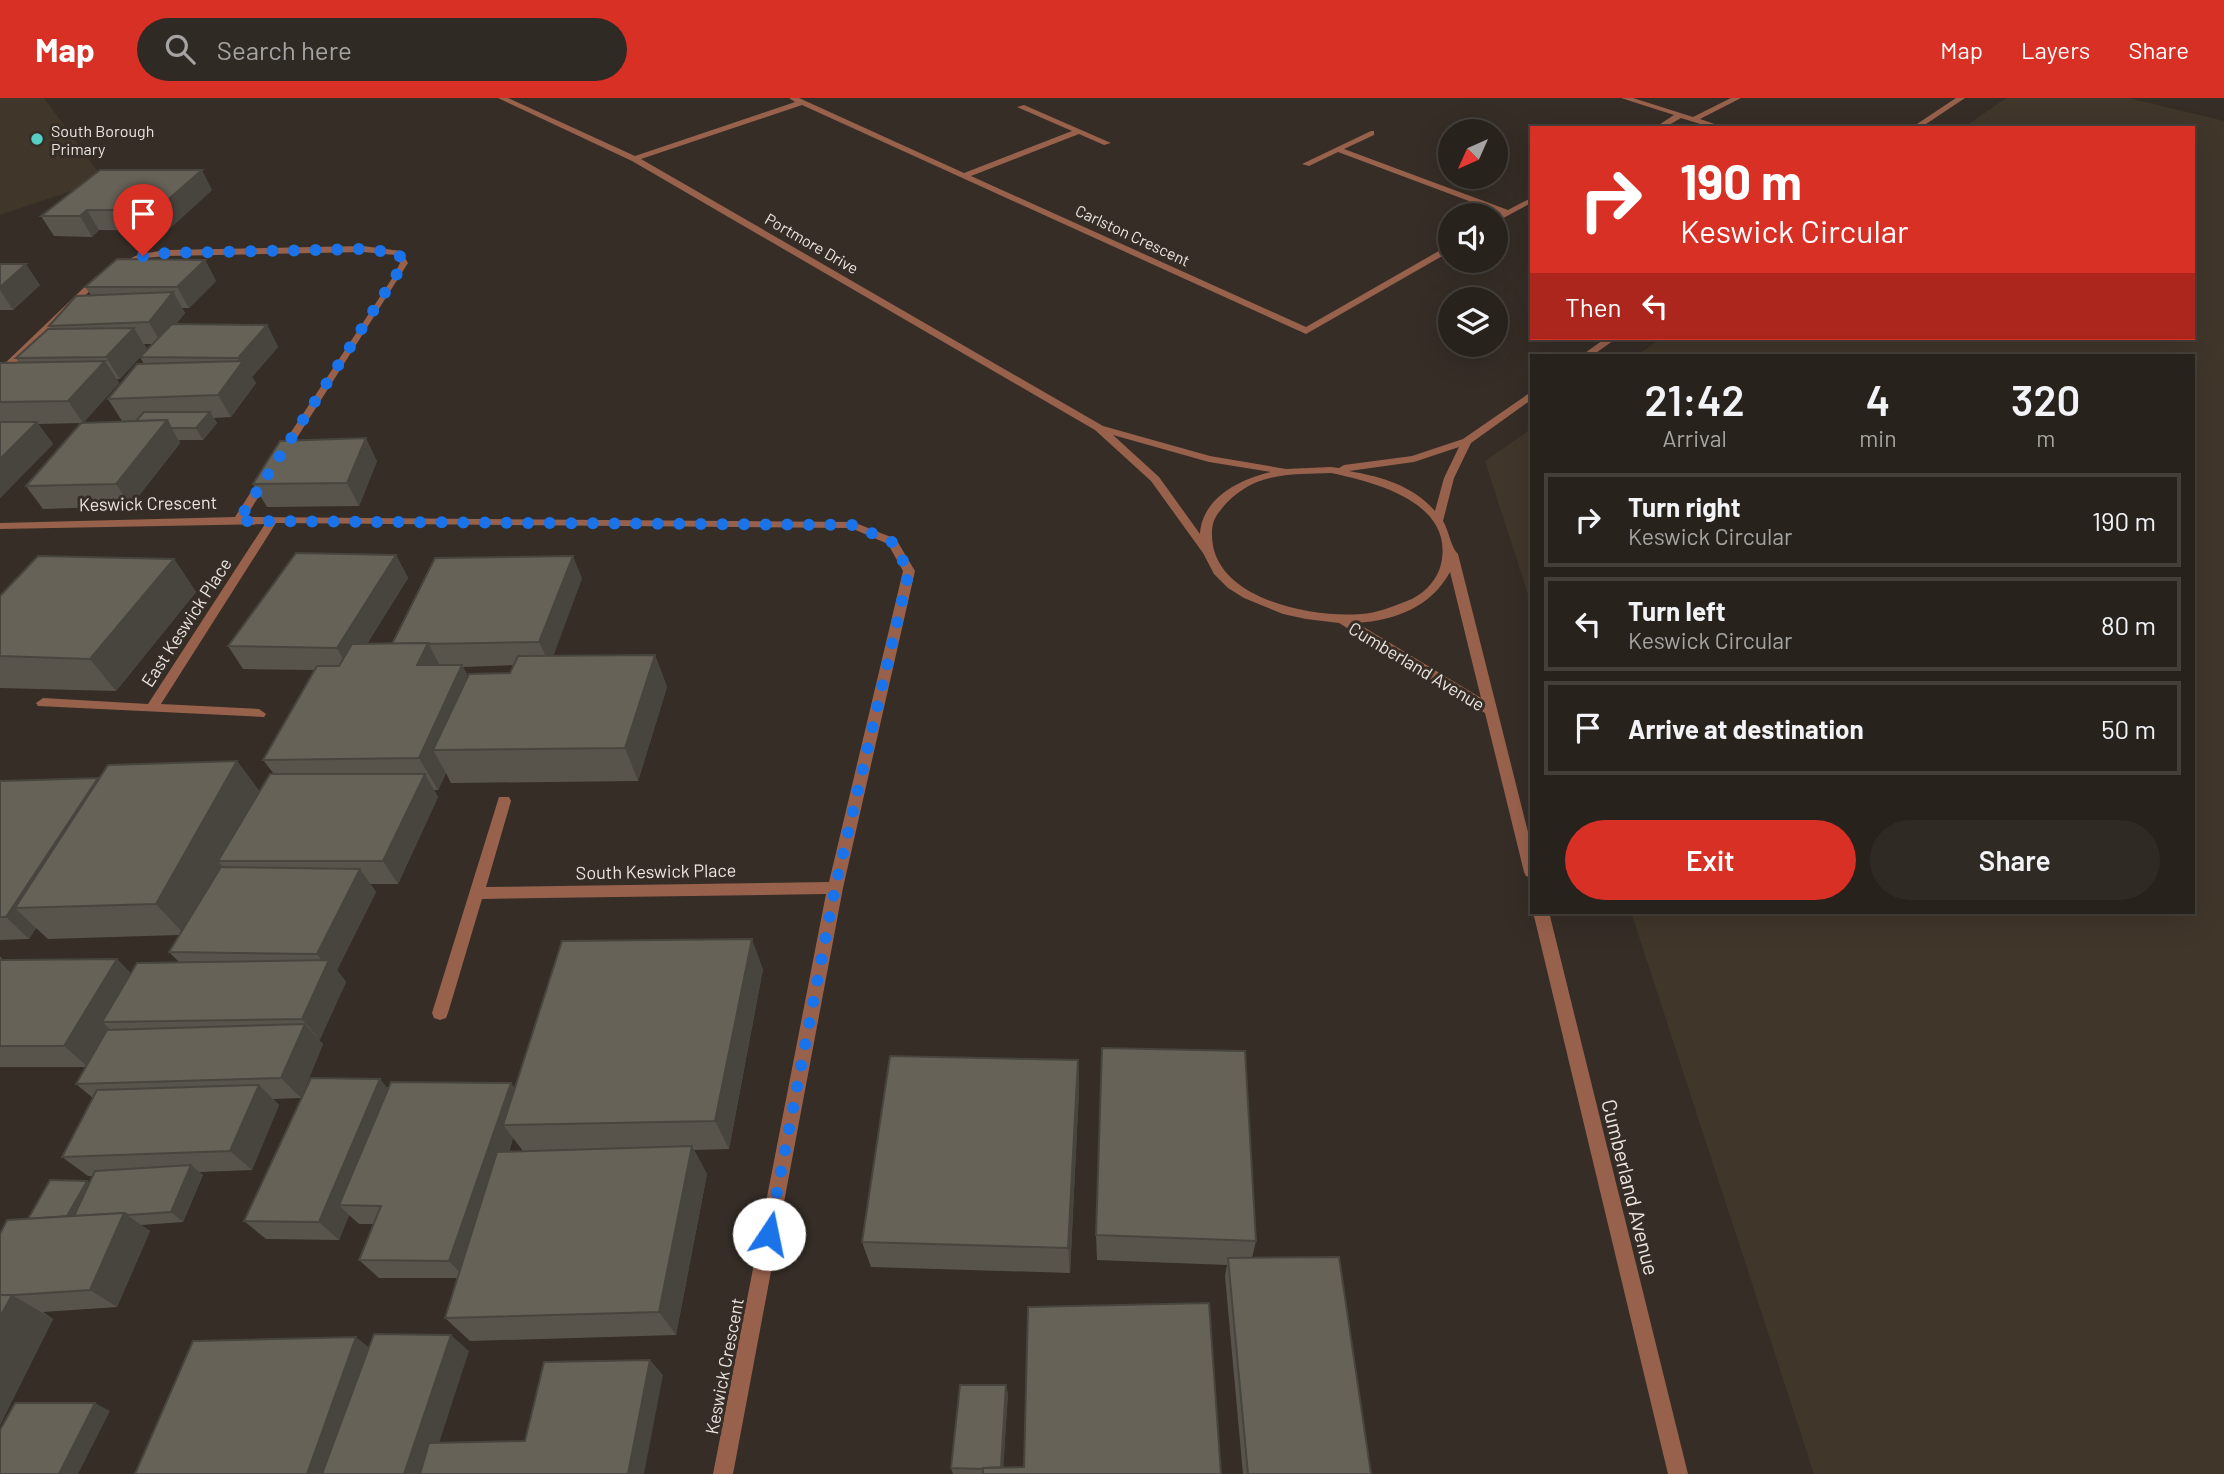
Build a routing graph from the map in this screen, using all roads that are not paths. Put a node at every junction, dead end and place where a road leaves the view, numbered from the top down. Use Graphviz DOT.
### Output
graph roads {
  1 [pos="502,98"];
  2 [pos="1625,98"];
  3 [pos="1737,98"];
  4 [pos="1961,98"];
  5 [pos="798,100"];
  6 [pos="1021,107"];
  7 [pos="1680,116"];
  8 [pos="1694,120"];
  9 [pos="1662,126"];
  10 [pos="1715,126"];
  11 [pos="1918,126"];
  12 [pos="1080,131"];
  13 [pos="1371,133"];
  14 [pos="1107,143"];
  15 [pos="1336,149"];
  16 [pos="635,159"];
  17 [pos="1306,164"];
  18 [pos="966,175"];
  19 [pos="1530,201"];
  20 [pos="1481,203"];
  21 [pos="1508,213"];
  22 [pos="1438,255"];
  23 [pos="1609,340"];
  24 [pos="1588,354"];
  25 [pos="0,373"];
  26 [pos="1530,396"];
  27 [pos="1099,428"];
  28 [pos="1467,440"];
  29 [pos="1331,470"];
  30 [pos="1288,471"];
  31 [pos="273,520"];
  32 [pos="1438,520"];
  33 [pos="238,521"];
  34 [pos="0,526"];
  35 [pos="1450,547"];
  36 [pos="1206,550"];
  37 [pos="1343,620"];
  38 [pos="43,703"];
  39 [pos="152,708"];
  40 [pos="1492,711"];
  41 [pos="259,714"];
  42 [pos="504,801"];
  43 [pos="1530,868"];
  44 [pos="835,888"];
  45 [pos="477,893"];
  46 [pos="1541,914"];
  47 [pos="440,1013"];
  48 [pos="723,1474"];
  49 [pos="1678,1474"];
  1 -- 16 [label="street, Portmore Drive"];
  2 -- 7 [label="street"];
  3 -- 8 [label="street"];
  4 -- 11 [label="street"];
  5 -- 16 [label="street"];
  5 -- 18 [label="street, Carlston Crescent"];
  6 -- 12 [label="street"];
  7 -- 8 [label="street"];
  7 -- 9 [label="street"];
  8 -- 10 [label="street"];
  12 -- 14 [label="street"];
  12 -- 18 [label="street"];
  13 -- 15 [label="street"];
  15 -- 17 [label="street"];
  15 -- 20 [label="street"];
  16 -- 27 [label="street, Portmore Drive"];
  18 -- 22 [label="street, Carlston Crescent"];
  19 -- 21 [label="street"];
  23 -- 24 [label="street"];
  25 -- 33 [label="street"];
  26 -- 28 [label="street"];
  27 -- 30 [label="street, Portmore Drive"];
  27 -- 36 [label="street, Portmore Drive"];
  28 -- 29 [label="street"];
  28 -- 32 [label="street"];
  29 -- 30 [label="street"];
  29 -- 32 [label="street"];
  30 -- 36 [label="street"];
  31 -- 33 [label="street, Keswick Crescent"];
  31 -- 39 [label="street, East Keswick Place"];
  31 -- 44 [label="street, Keswick Crescent"];
  32 -- 35 [label="street"];
  33 -- 34 [label="street, Keswick Crescent"];
  35 -- 37 [label="street"];
  35 -- 40 [label="street, Cumberland Avenue"];
  36 -- 37 [label="street"];
  37 -- 40 [label="street, Cumberland Avenue"];
  38 -- 39 [label="street, East Keswick Place"];
  39 -- 41 [label="street, East Keswick Place"];
  40 -- 43 [label="street, Cumberland Avenue"];
  42 -- 45 [label="street"];
  44 -- 45 [label="street, South Keswick Place"];
  44 -- 48 [label="street, Keswick Crescent"];
  45 -- 47 [label="street"];
  46 -- 49 [label="street, Cumberland Avenue"];
}
